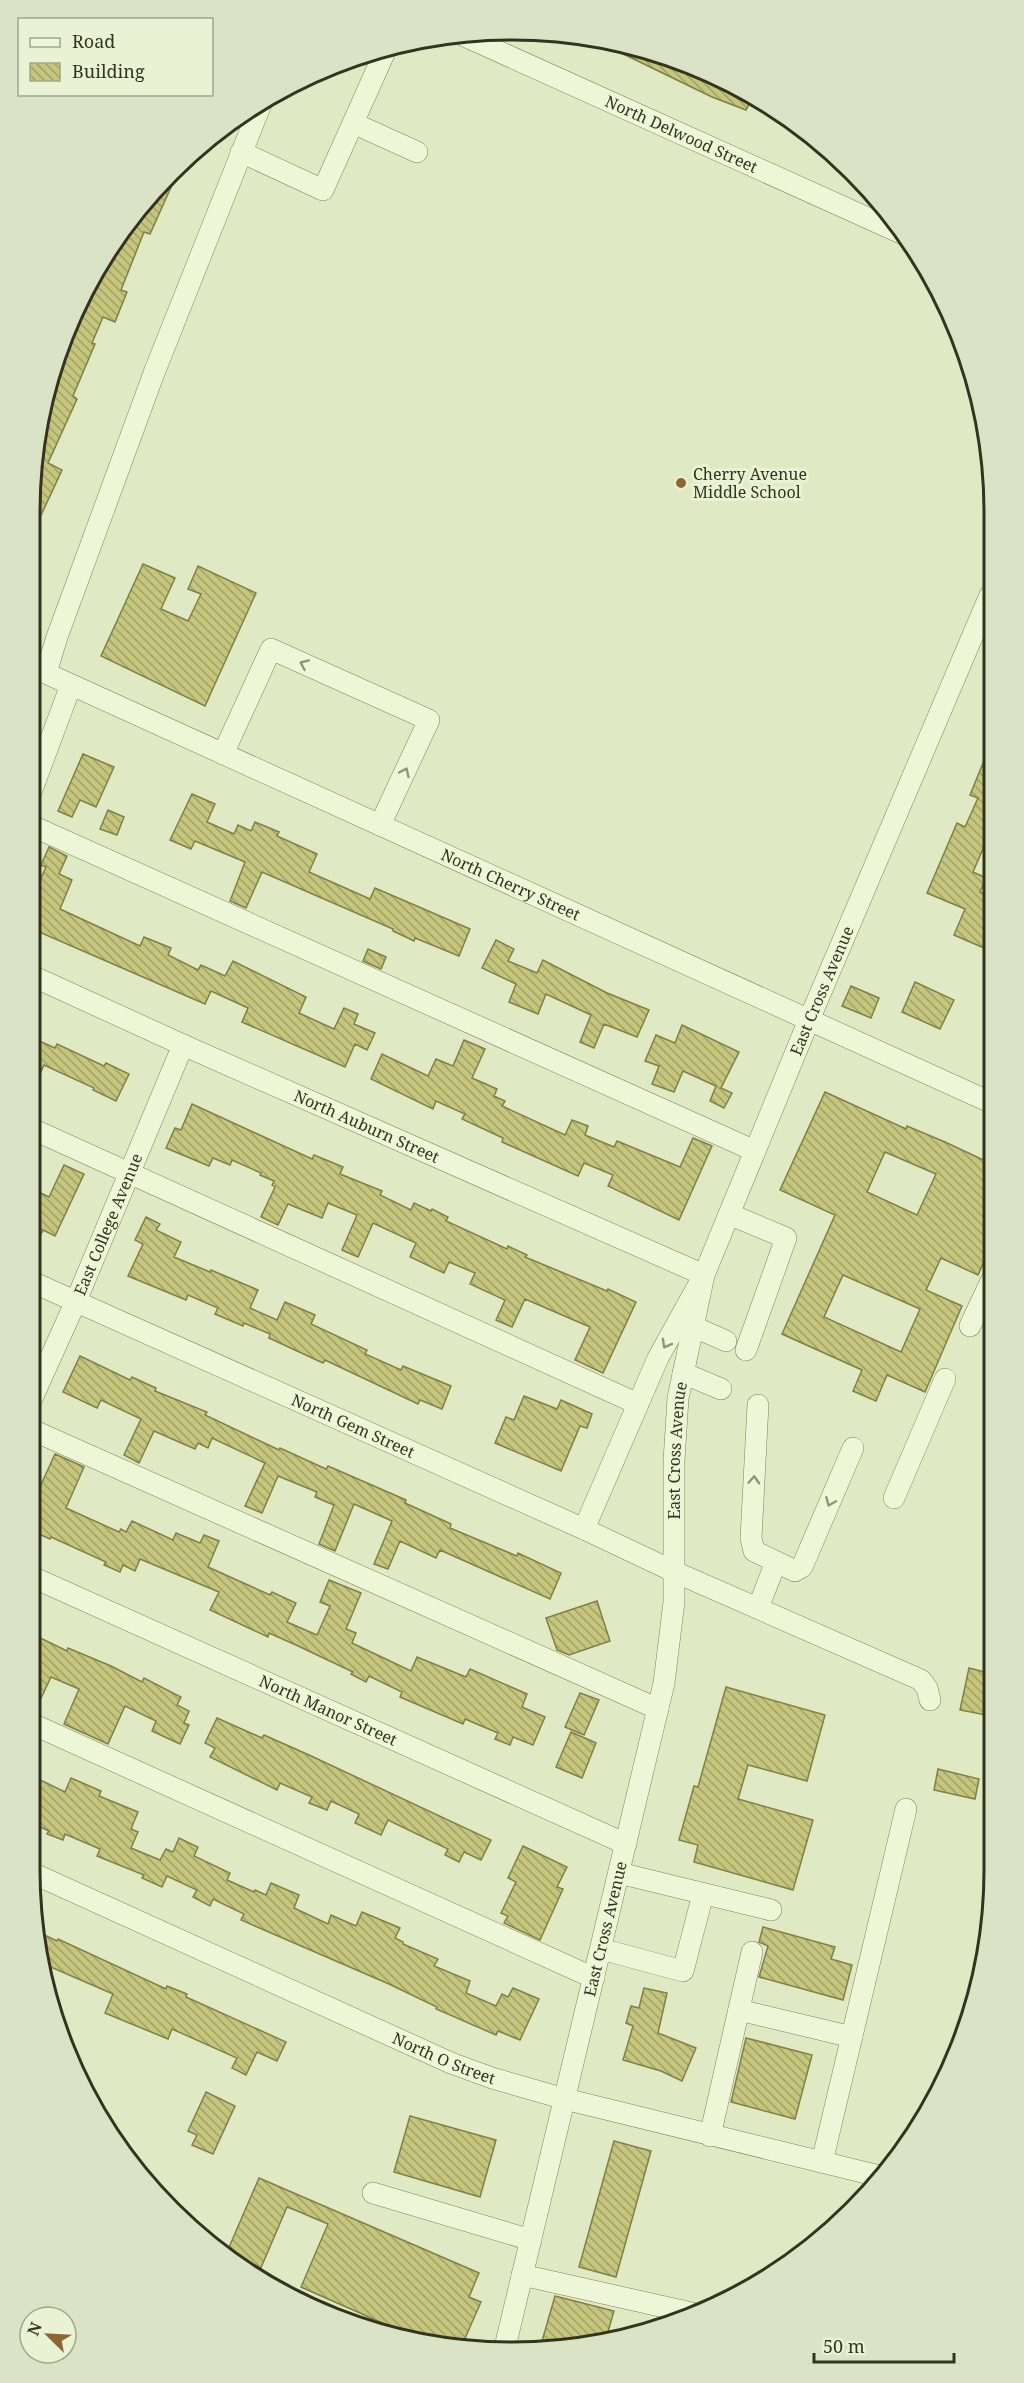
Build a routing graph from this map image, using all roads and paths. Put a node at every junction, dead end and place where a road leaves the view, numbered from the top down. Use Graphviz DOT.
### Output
graph roads {
  1 [pos="477,42"];
  2 [pos="381,60"];
  3 [pos="256,116"];
  4 [pos="353,123"];
  5 [pos="241,152"];
  6 [pos="417,152"];
  7 [pos="887,227"];
  8 [pos="984,609"];
  9 [pos="40,666"];
  10 [pos="40,671"];
  11 [pos="71,685"];
  12 [pos="224,754"];
  13 [pos="40,768"];
  14 [pos="380,825"];
  15 [pos="40,829"];
  16 [pos="40,980"];
  17 [pos="809,1020"];
  18 [pos="183,1045"];
  19 [pos="984,1099"];
  20 [pos="40,1133"];
  21 [pos="755,1151"];
  22 [pos="129,1173"];
  23 [pos="729,1214"];
  24 [pos="704,1275"];
  25 [pos="40,1285"];
  26 [pos="984,1296"];
  27 [pos="76,1301"];
  28 [pos="692,1326"];
  29 [pos="970,1326"];
  30 [pos="726,1341"];
  31 [pos="746,1350"];
  32 [pos="683,1373"];
  33 [pos="945,1379"];
  34 [pos="40,1381"];
  35 [pos="721,1389"];
  36 [pos="638,1404"];
  37 [pos="758,1406"];
  38 [pos="40,1433"];
  39 [pos="853,1448"];
  40 [pos="894,1498"];
  41 [pos="584,1529"];
  42 [pos="776,1563"];
  43 [pos="675,1572"];
  44 [pos="40,1580"];
  45 [pos="758,1608"];
  46 [pos="930,1700"];
  47 [pos="658,1709"];
  48 [pos="40,1728"];
  49 [pos="906,1809"];
  50 [pos="626,1844"];
  51 [pos="619,1873"];
  52 [pos="40,1877"];
  53 [pos="703,1894"];
  54 [pos="771,1910"];
  55 [pos="601,1949"];
  56 [pos="753,1952"];
  57 [pos="594,1978"];
  58 [pos="740,2010"];
  59 [pos="852,2037"];
  60 [pos="565,2099"];
  61 [pos="710,2136"];
  62 [pos="822,2162"];
  63 [pos="872,2174"];
  64 [pos="373,2193"];
  65 [pos="531,2240"];
  66 [pos="522,2275"];
  67 [pos="682,2311"];
  68 [pos="506,2342"];
  1 -- 7 [label="street, North Delwood Street"];
  2 -- 4 [label="street"];
  3 -- 5 [label="street"];
  4 -- 5 [label="street"];
  4 -- 6 [label="street"];
  5 -- 9 [label="street"];
  8 -- 17 [label="street, East Cross Avenue"];
  10 -- 11 [label="street, North Cherry Street"];
  11 -- 12 [label="street, North Cherry Street"];
  11 -- 13 [label="street"];
  12 -- 14 [label="street, North Cherry Street"];
  14 -- 12 [label="street, one-way"];
  14 -- 17 [label="street, North Cherry Street"];
  15 -- 21 [label="street"];
  16 -- 18 [label="street, North Auburn Street"];
  17 -- 19 [label="street, North Cherry Street"];
  17 -- 21 [label="street, East Cross Avenue"];
  18 -- 22 [label="street, East College Avenue"];
  18 -- 24 [label="street, North Auburn Street"];
  20 -- 22 [label="street"];
  21 -- 23 [label="street, East Cross Avenue"];
  22 -- 27 [label="street, East College Avenue"];
  22 -- 36 [label="street"];
  23 -- 24 [label="street, East Cross Avenue"];
  23 -- 31 [label="street"];
  24 -- 28 [label="street, East Cross Avenue"];
  24 -- 36 [label="street, one-way"];
  25 -- 27 [label="street, North Gem Street"];
  26 -- 29 [label="street"];
  27 -- 34 [label="street, East College Avenue"];
  27 -- 41 [label="street, North Gem Street"];
  28 -- 30 [label="street"];
  28 -- 32 [label="street, East Cross Avenue"];
  32 -- 35 [label="street"];
  32 -- 43 [label="street, East Cross Avenue"];
  33 -- 40 [label="street"];
  36 -- 41 [label="street"];
  42 -- 37 [label="street, one-way"];
  38 -- 47 [label="street"];
  39 -- 42 [label="street, one-way"];
  41 -- 43 [label="street, North Gem Street"];
  42 -- 45 [label="street"];
  43 -- 45 [label="street, North Gem Street"];
  43 -- 47 [label="street, East Cross Avenue"];
  44 -- 50 [label="street, North Manor Street"];
  45 -- 46 [label="street, North Gem Street"];
  47 -- 50 [label="street, East Cross Avenue"];
  48 -- 57 [label="street"];
  49 -- 59 [label="street"];
  50 -- 51 [label="street, East Cross Avenue"];
  51 -- 53 [label="street"];
  51 -- 55 [label="street, East Cross Avenue"];
  52 -- 60 [label="street, North O Street"];
  53 -- 54 [label="street"];
  53 -- 55 [label="street"];
  55 -- 57 [label="street, East Cross Avenue"];
  56 -- 58 [label="street"];
  57 -- 60 [label="street, East Cross Avenue"];
  58 -- 59 [label="street"];
  58 -- 61 [label="street"];
  59 -- 62 [label="street"];
  60 -- 61 [label="street, North O Street"];
  60 -- 65 [label="street, East Cross Avenue"];
  61 -- 62 [label="street, North O Street"];
  62 -- 63 [label="street, North O Street"];
  64 -- 65 [label="street"];
  65 -- 66 [label="street, East Cross Avenue"];
  66 -- 67 [label="street"];
  66 -- 68 [label="street, East Cross Avenue"];
}
